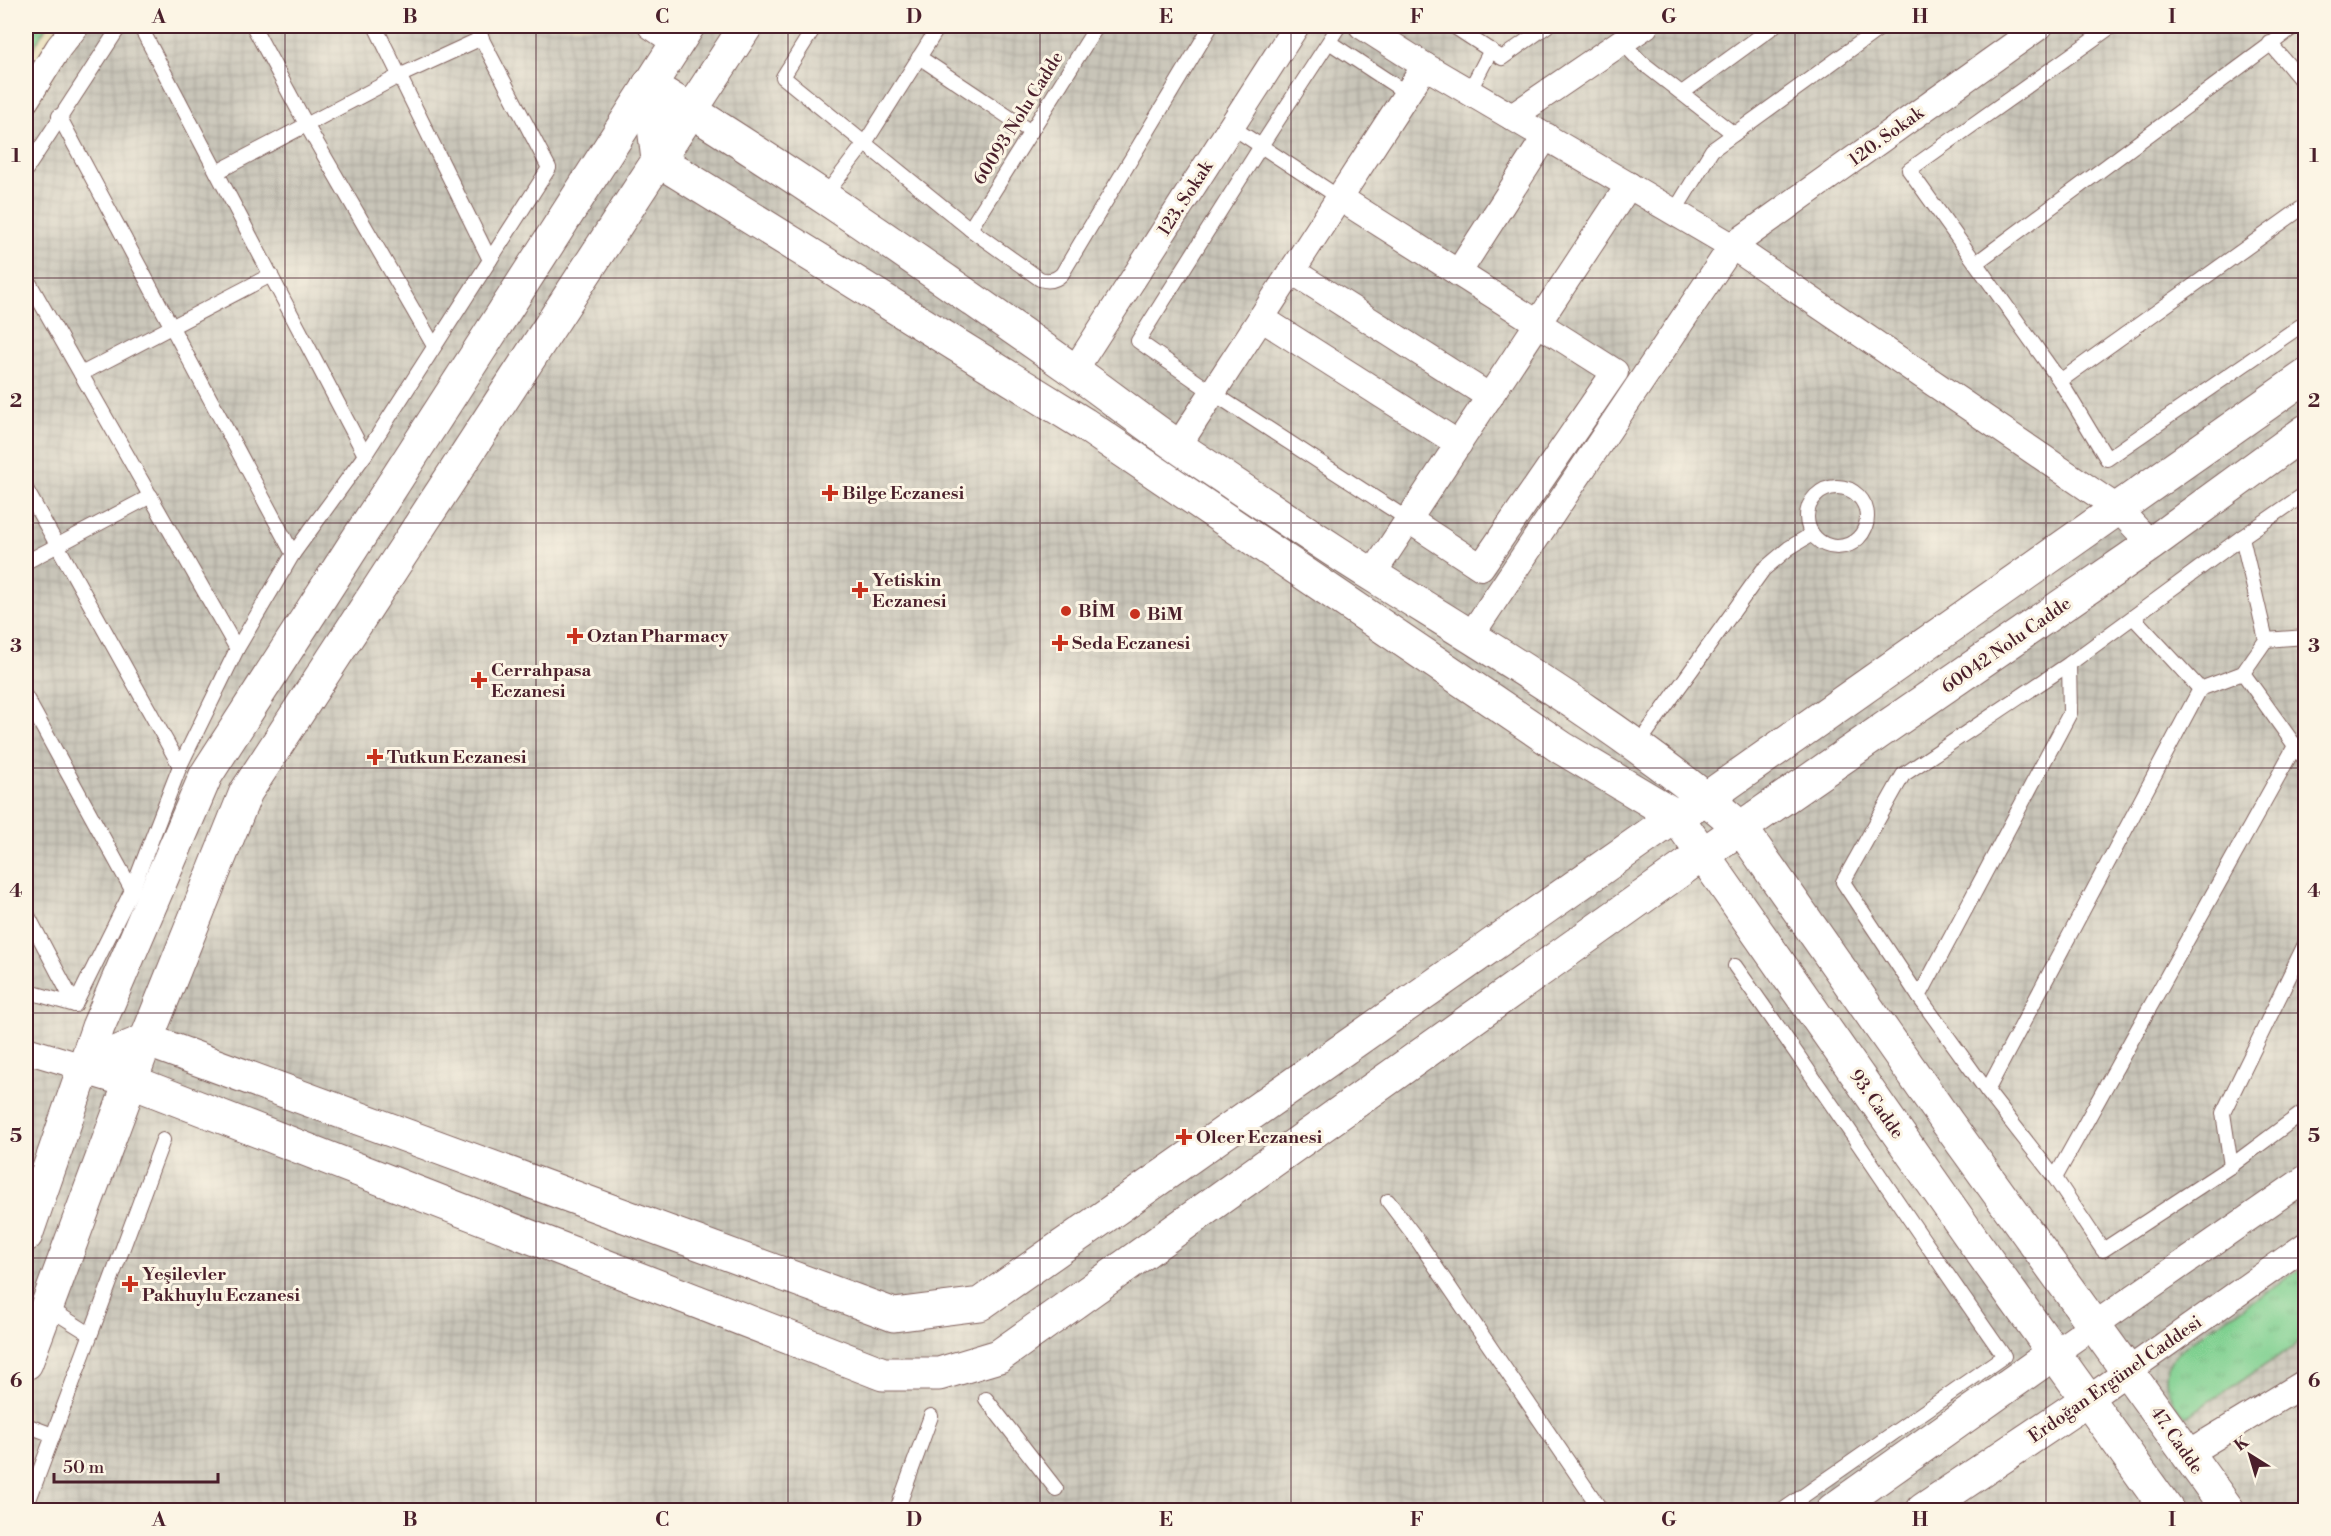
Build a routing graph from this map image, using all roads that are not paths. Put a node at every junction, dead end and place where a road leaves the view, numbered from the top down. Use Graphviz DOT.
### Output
graph roads {
  1 [pos="76,26"];
  2 [pos="120,26"];
  3 [pos="140,26"];
  4 [pos="253,26"];
  5 [pos="375,26"];
  6 [pos="475,26"];
  7 [pos="746,26"];
  8 [pos="815,26"];
  9 [pos="939,26"];
  10 [pos="1097,26"];
  11 [pos="1211,26"];
  12 [pos="1296,26"];
  13 [pos="1339,26"];
  14 [pos="1362,26"];
  15 [pos="1453,26"];
  16 [pos="1547,26"];
  17 [pos="1644,26"];
  18 [pos="1774,26"];
  19 [pos="1880,26"];
  20 [pos="2040,26"];
  21 [pos="2112,26"];
  22 [pos="2295,26"];
  23 [pos="672,31"];
  24 [pos="2012,34"];
  25 [pos="482,38"];
  26 [pos="1622,41"];
  27 [pos="1329,42"];
  28 [pos="2270,43"];
  29 [pos="1491,50"];
  30 [pos="919,57"];
  31 [pos="1425,66"];
  32 [pos="399,75"];
  33 [pos="649,85"];
  34 [pos="2306,86"];
  35 [pos="1469,92"];
  36 [pos="1682,93"];
  37 [pos="1408,94"];
  38 [pos="26,100"];
  39 [pos="692,111"];
  40 [pos="59,116"];
  41 [pos="1512,117"];
  42 [pos="307,126"];
  43 [pos="1232,127"];
  44 [pos="1031,132"];
  45 [pos="1734,134"];
  46 [pos="1546,136"];
  47 [pos="865,143"];
  48 [pos="1261,146"];
  49 [pos="658,160"];
  50 [pos="26,170"];
  51 [pos="217,172"];
  52 [pos="1629,185"];
  53 [pos="823,198"];
  54 [pos="1340,198"];
  55 [pos="2306,205"];
  56 [pos="1674,212"];
  57 [pos="970,229"];
  58 [pos="1732,246"];
  59 [pos="490,260"];
  60 [pos="1976,263"];
  61 [pos="1292,271"];
  62 [pos="1458,273"];
  63 [pos="271,275"];
  64 [pos="26,277"];
  65 [pos="1261,318"];
  66 [pos="2306,322"];
  67 [pos="1538,324"];
  68 [pos="173,327"];
  69 [pos="434,346"];
  70 [pos="1074,371"];
  71 [pos="81,374"];
  72 [pos="2306,376"];
  73 [pos="2060,381"];
  74 [pos="1213,393"];
  75 [pos="1490,397"];
  76 [pos="2306,431"];
  77 [pos="1459,444"];
  78 [pos="1178,446"];
  79 [pos="365,454"];
  80 [pos="26,489"];
  81 [pos="151,496"];
  82 [pos="2303,499"];
  83 [pos="2117,508"];
  84 [pos="1409,520"];
  85 [pos="1812,534"];
  86 [pos="2242,537"];
  87 [pos="2151,544"];
  88 [pos="58,545"];
  89 [pos="293,554"];
  90 [pos="26,562"];
  91 [pos="1372,575"];
  92 [pos="2134,618"];
  93 [pos="1471,635"];
  94 [pos="2306,637"];
  95 [pos="2266,640"];
  96 [pos="237,649"];
  97 [pos="2069,664"];
  98 [pos="2243,673"];
  99 [pos="2200,689"];
  100 [pos="26,697"];
  101 [pos="2300,745"];
  102 [pos="1637,746"];
  103 [pos="2306,761"];
  104 [pos="180,766"];
  105 [pos="1707,798"];
  106 [pos="1676,816"];
  107 [pos="1741,828"];
  108 [pos="1703,854"];
  109 [pos="132,890"];
  110 [pos="26,912"];
  111 [pos="2306,942"];
  112 [pos="1735,966"];
  113 [pos="26,991"];
  114 [pos="1919,997"];
  115 [pos="75,1005"];
  116 [pos="146,1040"];
  117 [pos="26,1050"];
  118 [pos="83,1067"];
  119 [pos="130,1082"];
  120 [pos="1987,1091"];
  121 [pos="2306,1110"];
  122 [pos="163,1140"];
  123 [pos="2231,1166"];
  124 [pos="2055,1178"];
  125 [pos="2306,1178"];
  126 [pos="1388,1201"];
  127 [pos="26,1235"];
  128 [pos="2306,1245"];
  129 [pos="46,1306"];
  130 [pos="2093,1325"];
  131 [pos="90,1334"];
  132 [pos="2054,1353"];
  133 [pos="26,1363"];
  134 [pos="2127,1370"];
  135 [pos="2306,1382"];
  136 [pos="986,1399"];
  137 [pos="2087,1400"];
  138 [pos="931,1416"];
  139 [pos="26,1425"];
  140 [pos="53,1435"];
  141 [pos="2187,1454"];
  142 [pos="1056,1489"];
  143 [pos="26,1508"];
  144 [pos="2158,1508"];
  145 [pos="897,1510"];
  146 [pos="1601,1510"];
  147 [pos="1783,1510"];
  148 [pos="1833,1510"];
  149 [pos="1923,1510"];
  150 [pos="2228,1510"];
  1 -- 38 [label="street"];
  2 -- 40 [label="lane"];
  3 -- 51 [label="lane"];
  4 -- 42 [label="lane"];
  5 -- 32 [label="lane"];
  6 -- 25 [label="lane"];
  7 -- 39 [label="street"];
  8 -- 47 [label="lane"];
  9 -- 30 [label="lane"];
  10 -- 44 [label="lane, 60093 Nolu Cadde"];
  11 -- 57 [label="lane"];
  12 -- 43 [label="street, 123. Sokak"];
  13 -- 27 [label="lane"];
  14 -- 31 [label="street"];
  15 -- 29 [label="lane"];
  16 -- 29 [label="lane"];
  17 -- 26 [label="street"];
  18 -- 36 [label="lane"];
  19 -- 45 [label="lane"];
  20 -- 24 [label="street, 120. Sokak"];
  21 -- 60 [label="lane"];
  22 -- 28 [label="lane"];
  23 -- 33 [label="street"];
  24 -- 58 [label="street, 120. Sokak"];
  25 -- 32 [label="lane"];
  25 -- 59 [label="lane"];
  26 -- 36 [label="lane"];
  26 -- 41 [label="street"];
  27 -- 37 [label="lane"];
  27 -- 48 [label="lane"];
  28 -- 34 [label="lane"];
  28 -- 60 [label="lane"];
  29 -- 35 [label="lane"];
  30 -- 44 [label="lane"];
  30 -- 47 [label="lane"];
  31 -- 35 [label="street"];
  31 -- 37 [label="street"];
  32 -- 42 [label="lane"];
  32 -- 59 [label="lane"];
  33 -- 39 [label="street, 47. Cadde"];
  33 -- 49 [label="street"];
  33 -- 118 [label="street"];
  35 -- 41 [label="street"];
  36 -- 45 [label="lane"];
  37 -- 54 [label="street"];
  39 -- 49 [label="street"];
  39 -- 53 [label="street, 47. Cadde"];
  40 -- 50 [label="lane"];
  40 -- 68 [label="lane"];
  41 -- 46 [label="street"];
  42 -- 51 [label="lane"];
  42 -- 69 [label="lane"];
  43 -- 48 [label="lane"];
  43 -- 70 [label="street, 123. Sokak"];
  44 -- 57 [label="lane, 60093 Nolu Cadde"];
  45 -- 56 [label="lane"];
  46 -- 52 [label="street"];
  46 -- 62 [label="street"];
  47 -- 53 [label="lane"];
  47 -- 57 [label="lane"];
  48 -- 54 [label="lane"];
  48 -- 74 [label="lane"];
  49 -- 106 [label="street"];
  49 -- 116 [label="street"];
  51 -- 63 [label="lane"];
  52 -- 56 [label="street"];
  52 -- 67 [label="street"];
  53 -- 70 [label="street, 47. Cadde"];
  54 -- 61 [label="street"];
  54 -- 62 [label="street"];
  55 -- 73 [label="lane"];
  56 -- 58 [label="street"];
  58 -- 83 [label="street"];
  58 -- 93 [label="street"];
  59 -- 69 [label="lane"];
  60 -- 73 [label="lane"];
  61 -- 65 [label="street"];
  61 -- 75 [label="street"];
  62 -- 67 [label="street"];
  63 -- 68 [label="lane"];
  63 -- 79 [label="lane"];
  64 -- 71 [label="lane"];
  65 -- 74 [label="street"];
  65 -- 77 [label="street"];
  66 -- 73 [label="lane"];
  67 -- 75 [label="street"];
  67 -- 84 [label="street"];
  68 -- 71 [label="lane"];
  68 -- 89 [label="lane"];
  69 -- 79 [label="lane"];
  70 -- 78 [label="street, 47. Cadde"];
  71 -- 81 [label="lane"];
  72 -- 83 [label="street"];
  74 -- 78 [label="street"];
  74 -- 84 [label="lane"];
  75 -- 77 [label="street"];
  76 -- 87 [label="street, 60042 Nolu Cadde"];
  77 -- 84 [label="street"];
  78 -- 91 [label="street, 47. Cadde"];
  79 -- 89 [label="lane"];
  80 -- 88 [label="lane"];
  81 -- 88 [label="lane"];
  81 -- 96 [label="lane"];
  82 -- 86 [label="lane"];
  83 -- 87 [label="street"];
  83 -- 105 [label="street"];
  84 -- 91 [label="street"];
  85 -- 85 [label="lane"];
  85 -- 102 [label="lane"];
  86 -- 92 [label="lane"];
  86 -- 95 [label="lane"];
  87 -- 107 [label="street, 60042 Nolu Cadde"];
  88 -- 90 [label="lane"];
  88 -- 104 [label="lane"];
  89 -- 96 [label="lane"];
  91 -- 93 [label="street, 47. Cadde"];
  92 -- 97 [label="lane"];
  92 -- 99 [label="lane"];
  93 -- 102 [label="street, 47. Cadde"];
  94 -- 95 [label="lane"];
  95 -- 98 [label="lane"];
  96 -- 104 [label="lane"];
  97 -- 114 [label="lane"];
  97 -- 114 [label="lane"];
  98 -- 99 [label="lane"];
  98 -- 101 [label="lane"];
  99 -- 120 [label="lane"];
  100 -- 109 [label="lane"];
  101 -- 103 [label="lane"];
  101 -- 124 [label="lane"];
  102 -- 105 [label="street, 47. Cadde"];
  104 -- 109 [label="lane"];
  105 -- 106 [label="street"];
  105 -- 107 [label="street, 47. Cadde"];
  106 -- 108 [label="street, 93. Cadde"];
  106 -- 116 [label="street"];
  107 -- 108 [label="street, 60042 Nolu Cadde"];
  107 -- 130 [label="street, 47. Cadde"];
  108 -- 119 [label="street, 60042 Nolu Cadde"];
  108 -- 132 [label="street, 93. Cadde"];
  109 -- 115 [label="lane"];
  110 -- 115 [label="lane"];
  111 -- 123 [label="lane"];
  112 -- 147 [label="lane"];
  113 -- 115 [label="lane"];
  114 -- 120 [label="lane"];
  116 -- 118 [label="street"];
  116 -- 119 [label="street"];
  117 -- 118 [label="street"];
  118 -- 119 [label="street, 60042 Nolu Cadde"];
  118 -- 127 [label="street"];
  119 -- 129 [label="street"];
  120 -- 124 [label="lane"];
  121 -- 123 [label="lane"];
  122 -- 131 [label="lane"];
  123 -- 124 [label="lane"];
  125 -- 130 [label="street"];
  126 -- 146 [label="lane"];
  128 -- 134 [label="street, Erdoğan Ergünel Caddesi"];
  129 -- 131 [label="lane"];
  129 -- 133 [label="street"];
  130 -- 132 [label="street"];
  130 -- 134 [label="street, 47. Cadde"];
  131 -- 140 [label="lane"];
  132 -- 137 [label="street, 93. Cadde"];
  132 -- 148 [label="street"];
  134 -- 137 [label="street, Erdoğan Ergünel Caddesi"];
  134 -- 141 [label="street, 47. Cadde"];
  135 -- 141 [label="street"];
  136 -- 142 [label="lane"];
  137 -- 144 [label="street"];
  137 -- 149 [label="street, Erdoğan Ergünel Caddesi"];
  138 -- 145 [label="lane"];
  139 -- 140 [label="lane"];
  140 -- 143 [label="lane"];
  141 -- 150 [label="street, 47. Cadde"];
}
